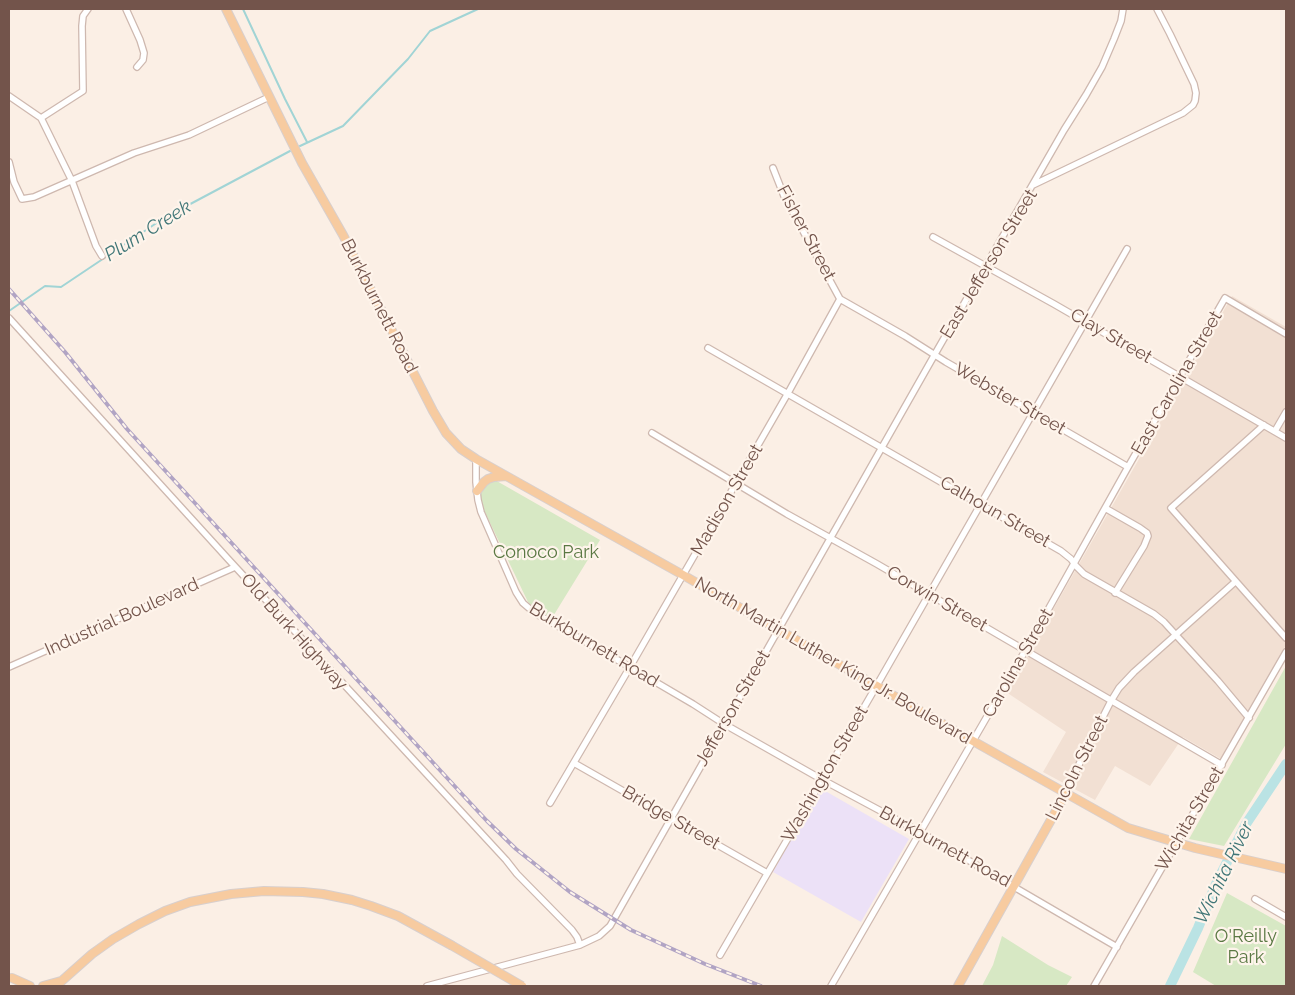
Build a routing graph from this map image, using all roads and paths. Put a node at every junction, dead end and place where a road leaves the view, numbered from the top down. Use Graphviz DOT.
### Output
graph roads {
  1 [pos="88,9"];
  2 [pos="126,9"];
  3 [pos="226,9"];
  4 [pos="1123,9"];
  5 [pos="1157,9"];
  6 [pos="137,67"];
  7 [pos="9,96"];
  8 [pos="269,96"];
  9 [pos="41,118"];
  10 [pos="9,162"];
  11 [pos="773,168"];
  12 [pos="72,181"];
  13 [pos="1033,185"];
  14 [pos="934,237"];
  15 [pos="1127,249"];
  16 [pos="102,256"];
  17 [pos="986,266"];
  18 [pos="840,299"];
  19 [pos="9,318"];
  20 [pos="1084,321"];
  21 [pos="1286,334"];
  22 [pos="708,348"];
  23 [pos="935,354"];
  24 [pos="1180,376"];
  25 [pos="788,393"];
  26 [pos="1033,412"];
  27 [pos="1286,412"];
  28 [pos="1264,425"];
  29 [pos="1275,431"];
  30 [pos="652,433"];
  31 [pos="1286,438"];
  32 [pos="882,447"];
  33 [pos="476,459"];
  34 [pos="1128,467"];
  35 [pos="506,476"];
  36 [pos="736,484"];
  37 [pos="477,491"];
  38 [pos="980,503"];
  39 [pos="1105,508"];
  40 [pos="830,538"];
  41 [pos="1074,563"];
  42 [pos="235,567"];
  43 [pos="683,575"];
  44 [pos="1235,582"];
  45 [pos="1115,593"];
  46 [pos="928,595"];
  47 [pos="778,629"];
  48 [pos="1177,635"];
  49 [pos="1286,638"];
  50 [pos="1025,651"];
  51 [pos="1286,652"];
  52 [pos="9,667"];
  53 [pos="630,667"];
  54 [pos="877,685"];
  55 [pos="1111,701"];
  56 [pos="1249,718"];
  57 [pos="724,724"];
  58 [pos="973,741"];
  59 [pos="574,763"];
  60 [pos="1222,765"];
  61 [pos="821,779"];
  62 [pos="1066,793"];
  63 [pos="550,803"];
  64 [pos="671,818"];
  65 [pos="920,832"];
  66 [pos="1176,843"];
  67 [pos="1286,869"];
  68 [pos="767,873"];
  69 [pos="1013,886"];
  70 [pos="1255,900"];
  71 [pos="1286,917"];
  72 [pos="580,945"];
  73 [pos="1117,947"];
  74 [pos="720,955"];
  75 [pos="11,976"];
  76 [pos="1099,979"];
  77 [pos="63,980"];
  78 [pos="19,986"];
  79 [pos="30,986"];
  80 [pos="43,986"];
  81 [pos="56,986"];
  82 [pos="427,986"];
  83 [pos="522,986"];
  84 [pos="831,986"];
  85 [pos="958,986"];
  86 [pos="1094,986"];
  87 [pos="1099,986"];
  1 -- 9 [label="street"];
  2 -- 6 [label="street"];
  3 -- 8 [label="main road, Burkburnett Road"];
  4 -- 13 [label="street"];
  5 -- 13 [label="street, East Jefferson Street"];
  7 -- 9 [label="street"];
  8 -- 12 [label="street"];
  8 -- 33 [label="main road, Burkburnett Road"];
  9 -- 12 [label="street"];
  10 -- 12 [label="street"];
  11 -- 18 [label="street, Fisher Street"];
  12 -- 16 [label="street"];
  13 -- 17 [label="street, East Jefferson Street"];
  14 -- 17 [label="street, Clay Street"];
  15 -- 20 [label="street, Washington Street"];
  17 -- 20 [label="street, Clay Street"];
  17 -- 23 [label="street, East Jefferson Street"];
  18 -- 23 [label="street, Webster Street"];
  18 -- 25 [label="street, Madison Street"];
  19 -- 42 [label="street, Old Burk Highway"];
  20 -- 24 [label="street, Clay Street"];
  20 -- 26 [label="street, Washington Street"];
  21 -- 24 [label="street, East Carolina Street"];
  22 -- 25 [label="street, Calhoun Street"];
  23 -- 26 [label="street, Webster Street"];
  23 -- 32 [label="street, Jefferson Street"];
  24 -- 28 [label="street, Clay Street"];
  24 -- 34 [label="street, East Carolina Street"];
  25 -- 32 [label="street, Calhoun Street"];
  25 -- 36 [label="street, Madison Street"];
  26 -- 34 [label="street, Webster Street"];
  26 -- 38 [label="street, Washington Street"];
  27 -- 29 [label="street"];
  28 -- 29 [label="street, Clay Street"];
  28 -- 44 [label="street"];
  29 -- 31 [label="street, Clay Street"];
  30 -- 36 [label="street, Corwin Street"];
  32 -- 38 [label="street, Calhoun Street"];
  32 -- 40 [label="street, Jefferson Street"];
  33 -- 35 [label="main road, North Martin Luther King Jr. Boulevard"];
  33 -- 37 [label="street, Burkburnett Road"];
  34 -- 39 [label="street, Carolina Street"];
  35 -- 37 [label="main road"];
  35 -- 43 [label="main road, North Martin Luther King Jr. Boulevard"];
  36 -- 40 [label="street, Corwin Street"];
  36 -- 43 [label="street, Madison Street"];
  37 -- 53 [label="street, Burkburnett Road"];
  38 -- 41 [label="street, Calhoun Street"];
  38 -- 46 [label="street, Washington Street"];
  39 -- 41 [label="street, Carolina Street"];
  39 -- 45 [label="street"];
  40 -- 46 [label="street, Corwin Street"];
  40 -- 47 [label="street, Jefferson Street"];
  41 -- 45 [label="street, Calhoun Street"];
  41 -- 50 [label="street, Carolina Street"];
  42 -- 52 [label="street, Industrial Boulevard"];
  42 -- 72 [label="street, Old Burk Highway"];
  43 -- 47 [label="main road, North Martin Luther King Jr. Boulevard"];
  43 -- 53 [label="street, Madison Street"];
  44 -- 48 [label="street, Lincoln Street"];
  44 -- 49 [label="street"];
  45 -- 48 [label="street, Calhoun Street"];
  46 -- 50 [label="street, Corwin Street"];
  46 -- 54 [label="street, Washington Street"];
  47 -- 54 [label="main road, North Martin Luther King Jr. Boulevard"];
  47 -- 57 [label="street, Jefferson Street"];
  48 -- 55 [label="street, Lincoln Street"];
  48 -- 56 [label="street, Calhoun Street"];
  50 -- 55 [label="street, Corwin Street"];
  50 -- 58 [label="street, Carolina Street"];
  51 -- 56 [label="street, Wichita Street"];
  53 -- 57 [label="street, Burkburnett Road"];
  53 -- 59 [label="street, Madison Street"];
  54 -- 58 [label="main road, North Martin Luther King Jr. Boulevard"];
  54 -- 61 [label="street, Washington Street"];
  55 -- 60 [label="street, Corwin Street"];
  55 -- 62 [label="street, Lincoln Street"];
  56 -- 60 [label="street, Wichita Street"];
  57 -- 61 [label="street, Burkburnett Road"];
  57 -- 64 [label="street, Jefferson Street"];
  58 -- 62 [label="main road, North Martin Luther King Jr. Boulevard"];
  58 -- 65 [label="street, Carolina Street"];
  59 -- 63 [label="street, Madison Street"];
  59 -- 64 [label="street, Bridge Street"];
  60 -- 66 [label="street, Wichita Street"];
  61 -- 65 [label="street, Burkburnett Road"];
  61 -- 68 [label="street, Washington Street"];
  62 -- 66 [label="main road, North Martin Luther King Jr. Boulevard"];
  62 -- 69 [label="main road, Lincoln Street"];
  64 -- 68 [label="street, Bridge Street"];
  64 -- 72 [label="street, Jefferson Street"];
  65 -- 69 [label="street, Burkburnett Road"];
  65 -- 84 [label="street, Carolina Street"];
  66 -- 67 [label="main road, North Martin Luther King Jr. Boulevard"];
  66 -- 73 [label="street, Wichita Street"];
  68 -- 74 [label="street, Washington Street"];
  69 -- 73 [label="street, Burkburnett Road"];
  69 -- 85 [label="main road, Lincoln Street"];
  70 -- 71 [label="street"];
  72 -- 82 [label="street, Jefferson Street"];
  73 -- 76 [label="street, Wichita Street"];
  75 -- 78 [label="main road"];
  75 -- 79 [label="main road"];
  76 -- 86 [label="street, Wichita Street"];
  76 -- 87 [label="street"];
  77 -- 80 [label="main road"];
  77 -- 81 [label="main road"];
  77 -- 83 [label="main road, bridge"];
}
